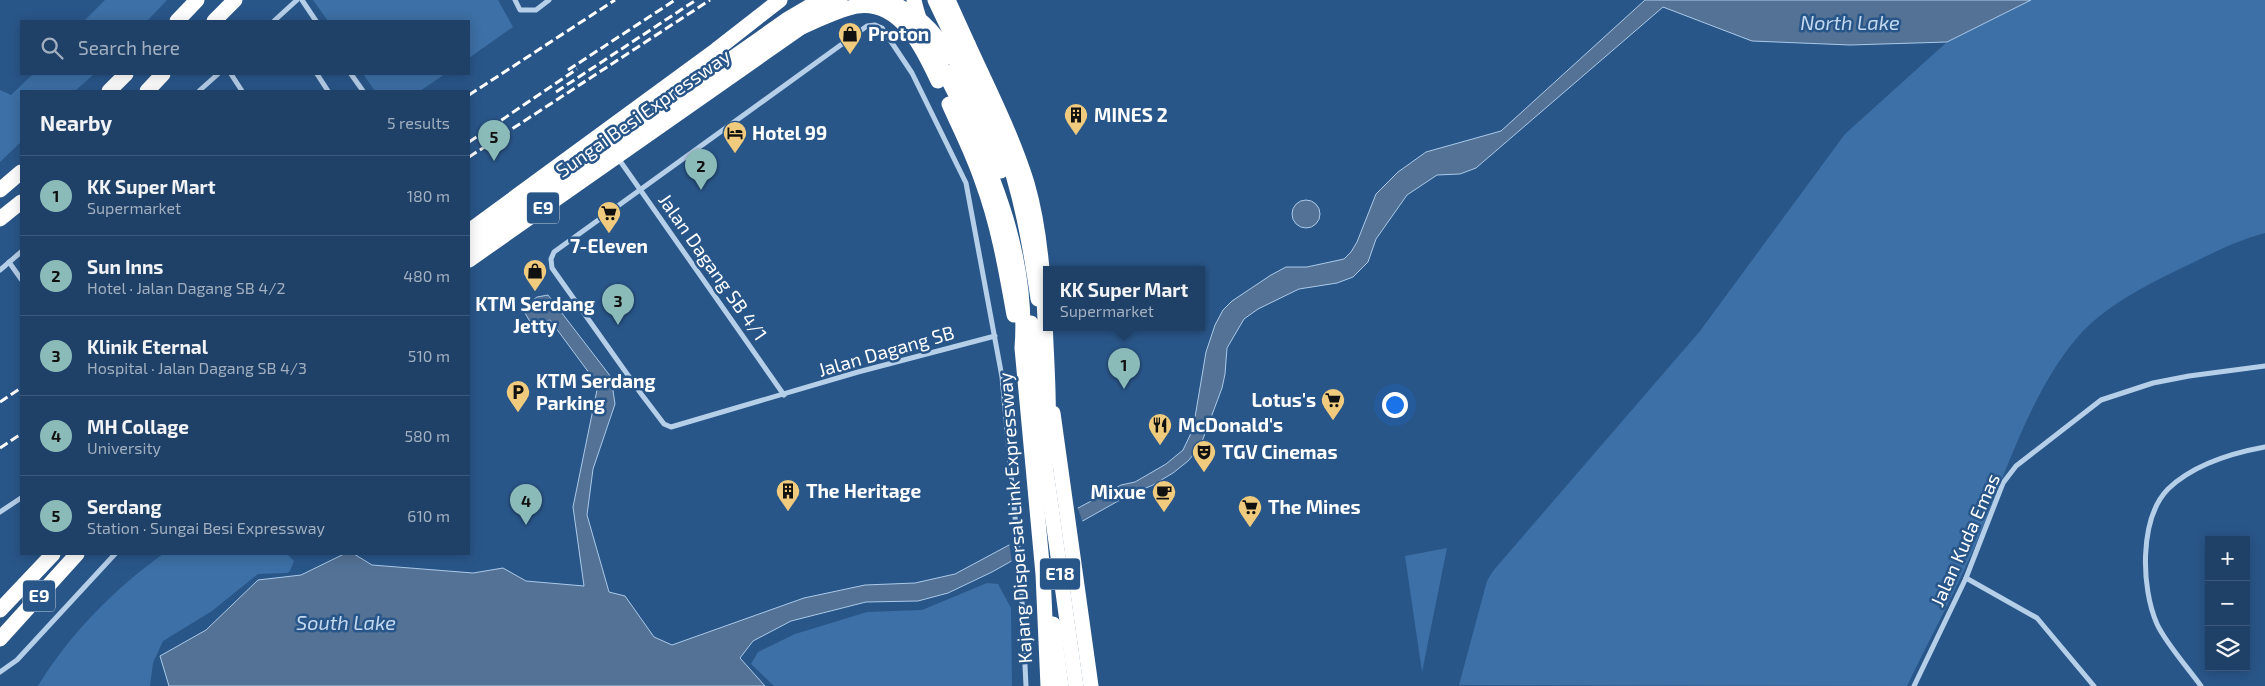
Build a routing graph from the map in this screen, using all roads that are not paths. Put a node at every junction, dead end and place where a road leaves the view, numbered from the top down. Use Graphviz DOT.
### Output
graph roads {
  1 [pos="197,0"];
  2 [pos="235,0"];
  3 [pos="297,0"];
  4 [pos="302,0"];
  5 [pos="515,0"];
  6 [pos="549,0"];
  7 [pos="780,0"];
  8 [pos="799,0"];
  9 [pos="826,0"];
  10 [pos="840,0"];
  11 [pos="884,0"];
  12 [pos="914,0"];
  13 [pos="936,0"];
  14 [pos="948,0"];
  15 [pos="280,16"];
  16 [pos="178,20"];
  17 [pos="215,20"];
  18 [pos="275,20"];
  19 [pos="282,20"];
  20 [pos="315,20"];
  21 [pos="802,27"];
  22 [pos="716,50"];
  23 [pos="125,75"];
  24 [pos="162,75"];
  25 [pos="217,75"];
  26 [pos="232,75"];
  27 [pos="318,75"];
  28 [pos="352,75"];
  29 [pos="110,90"];
  30 [pos="147,90"];
  31 [pos="200,90"];
  32 [pos="241,90"];
  33 [pos="327,90"];
  34 [pos="362,90"];
  35 [pos="616,155"];
  36 [pos="20,173"];
  37 [pos="0,190"];
  38 [pos="640,190"];
  39 [pos="20,203"];
  40 [pos="0,219"];
  41 [pos="470,230"];
  42 [pos="470,242"];
  43 [pos="20,253"];
  44 [pos="470,259"];
  45 [pos="9,262"];
  46 [pos="0,270"];
  47 [pos="20,278"];
  48 [pos="1043,280"];
  49 [pos="1046,331"];
  50 [pos="995,336"];
  51 [pos="1022,348"];
  52 [pos="2265,366"];
  53 [pos="784,396"];
  54 [pos="2265,447"];
  55 [pos="1046,462"];
  56 [pos="20,499"];
  57 [pos="0,512"];
  58 [pos="51,555"];
  59 [pos="76,555"];
  60 [pos="114,555"];
  61 [pos="1043,574"];
  62 [pos="1966,578"];
  63 [pos="0,610"];
  64 [pos="0,639"];
  65 [pos="0,672"];
  66 [pos="1026,686"];
  67 [pos="1048,686"];
  68 [pos="1061,686"];
  69 [pos="1076,686"];
  70 [pos="1092,686"];
  71 [pos="1914,686"];
  72 [pos="2094,686"];
  73 [pos="2201,686"];
  1 -- 16 [label="highway"];
  2 -- 17 [label="highway"];
  3 -- 15 [label="street"];
  4 -- 20 [label="street"];
  5 -- 6 [label="street"];
  7 -- 22 [label="highway, Sungai Besi Expressway / E9"];
  8 -- 22 [label="highway"];
  9 -- 42 [label="highway"];
  10 -- 21 [label="highway, Sungai Besi Expressway / E9"];
  11 -- 55 [label="highway, bridge"];
  12 -- 51 [label="highway, bridge"];
  13 -- 70 [label="highway"];
  14 -- 48 [label="highway, bridge"];
  15 -- 18 [label="street"];
  15 -- 19 [label="street"];
  21 -- 35 [label="highway, Sungai Besi Expressway / E9"];
  21 -- 51 [label="highway"];
  22 -- 41 [label="highway, Sungai Besi Expressway / E9"];
  23 -- 29 [label="highway"];
  24 -- 30 [label="highway"];
  25 -- 31 [label="street"];
  26 -- 32 [label="street"];
  27 -- 33 [label="street"];
  28 -- 34 [label="street"];
  35 -- 38 [label="street, Jalan Dagang SB 4/1"];
  35 -- 44 [label="highway, Sungai Besi Expressway / E9"];
  36 -- 37 [label="highway"];
  38 -- 50 [label="street"];
  38 -- 53 [label="street, Jalan Dagang SB 4/1"];
  38 -- 53 [label="street, Jalan Dagang SB"];
  39 -- 40 [label="highway"];
  43 -- 45 [label="street"];
  45 -- 46 [label="street"];
  45 -- 47 [label="street"];
  49 -- 55 [label="highway, bridge"];
  50 -- 53 [label="street, Jalan Dagang SB"];
  50 -- 66 [label="street"];
  51 -- 61 [label="highway, Kajang Dispersal Link Expressway / E18"];
  52 -- 62 [label="street, Jalan Kuda Emas"];
  54 -- 73 [label="street"];
  55 -- 69 [label="highway, Kajang Dispersal Link Expressway / E18"];
  56 -- 57 [label="street"];
  58 -- 63 [label="highway, E9"];
  59 -- 64 [label="highway, E9"];
  60 -- 65 [label="street"];
  61 -- 67 [label="highway, Kajang Dispersal Link Expressway / E18"];
  61 -- 68 [label="highway"];
  62 -- 71 [label="street, Jalan Kuda Emas"];
  62 -- 72 [label="street"];
}
